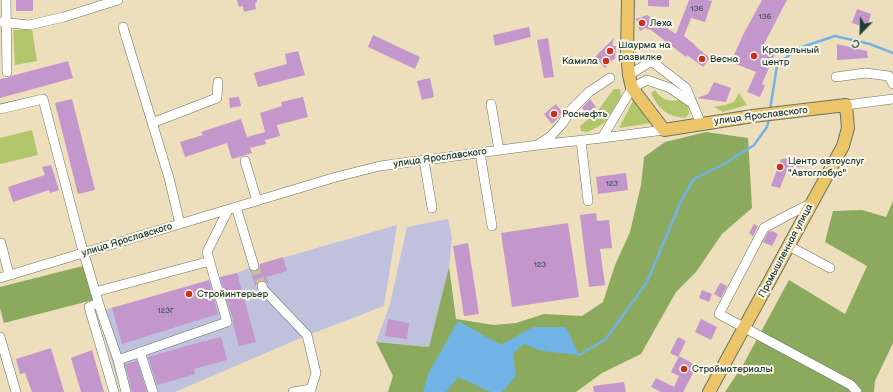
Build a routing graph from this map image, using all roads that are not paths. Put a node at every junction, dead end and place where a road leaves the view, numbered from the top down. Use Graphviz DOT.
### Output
graph roads {
  1 [pos="6,0"];
  2 [pos="628,0"];
  3 [pos="114,1"];
  4 [pos="3,22"];
  5 [pos="123,27"];
  6 [pos="7,72"];
  7 [pos="629,75"];
  8 [pos="836,77"];
  9 [pos="610,78"];
  10 [pos="218,82"];
  11 [pos="893,84"];
  12 [pos="632,88"];
  13 [pos="893,99"];
  14 [pos="491,104"];
  15 [pos="692,104"];
  16 [pos="846,105"];
  17 [pos="0,109"];
  18 [pos="152,123"];
  19 [pos="701,124"];
  20 [pos="664,130"];
  21 [pos="602,138"];
  22 [pos="581,140"];
  23 [pos="538,145"];
  24 [pos="499,150"];
  25 [pos="480,153"];
  26 [pos="424,160"];
  27 [pos="245,161"];
  28 [pos="257,201"];
  29 [pos="588,201"];
  30 [pos="812,203"];
  31 [pos="432,208"];
  32 [pos="232,209"];
  33 [pos="180,224"];
  34 [pos="492,226"];
  35 [pos="0,242"];
  36 [pos="789,246"];
  37 [pos="84,253"];
  38 [pos="210,261"];
  39 [pos="254,266"];
  40 [pos="830,268"];
  41 [pos="4,277"];
  42 [pos="262,286"];
  43 [pos="95,292"];
  44 [pos="98,303"];
  45 [pos="745,328"];
  46 [pos="0,337"];
  47 [pos="140,352"];
  48 [pos="118,360"];
  49 [pos="311,390"];
  50 [pos="16,392"];
  51 [pos="114,392"];
  52 [pos="126,392"];
  53 [pos="152,392"];
  54 [pos="293,392"];
  55 [pos="709,392"];
  56 [pos="857,392"];
  1 -- 4 [label="street"];
  2 -- 7 [label="main road"];
  3 -- 4 [label="street"];
  4 -- 6 [label="street"];
  5 -- 18 [label="street"];
  7 -- 12 [label="main road"];
  7 -- 15 [label="street"];
  8 -- 11 [label="street"];
  9 -- 23 [label="street"];
  10 -- 18 [label="street"];
  12 -- 15 [label="street"];
  12 -- 20 [label="main road"];
  12 -- 21 [label="street"];
  13 -- 16 [label="street, улица Ярославского"];
  14 -- 24 [label="street"];
  15 -- 19 [label="street"];
  16 -- 19 [label="main road, улица Ярославского"];
  16 -- 30 [label="main road, Промышленная улица"];
  17 -- 37 [label="street"];
  18 -- 33 [label="street"];
  19 -- 20 [label="main road, улица Ярославского"];
  20 -- 21 [label="street, улица Ярославского"];
  21 -- 22 [label="street, улица Ярославского"];
  22 -- 23 [label="street, улица Ярославского"];
  22 -- 29 [label="street"];
  23 -- 24 [label="street, улица Ярославского"];
  24 -- 25 [label="street, улица Ярославского"];
  25 -- 26 [label="street, улица Ярославского"];
  25 -- 34 [label="street"];
  26 -- 28 [label="street, улица Ярославского"];
  26 -- 31 [label="street"];
  27 -- 28 [label="street"];
  28 -- 32 [label="street, улица Ярославского"];
  30 -- 36 [label="main road, Промышленная улица"];
  30 -- 45 [label="street"];
  32 -- 33 [label="street, улица Ярославского"];
  32 -- 38 [label="street"];
  32 -- 39 [label="street"];
  33 -- 37 [label="street, улица Ярославского"];
  35 -- 41 [label="street"];
  36 -- 40 [label="street"];
  36 -- 45 [label="main road, Промышленная улица"];
  37 -- 41 [label="street, улица Ярославского"];
  37 -- 43 [label="street"];
  38 -- 43 [label="street"];
  38 -- 47 [label="street"];
  42 -- 49 [label="street"];
  43 -- 44 [label="street"];
  44 -- 48 [label="street"];
  44 -- 51 [label="street"];
  45 -- 55 [label="main road, Промышленная улица"];
  45 -- 56 [label="street"];
  46 -- 50 [label="street"];
  47 -- 48 [label="street"];
  47 -- 53 [label="street"];
  48 -- 52 [label="street"];
  49 -- 54 [label="street"];
}
